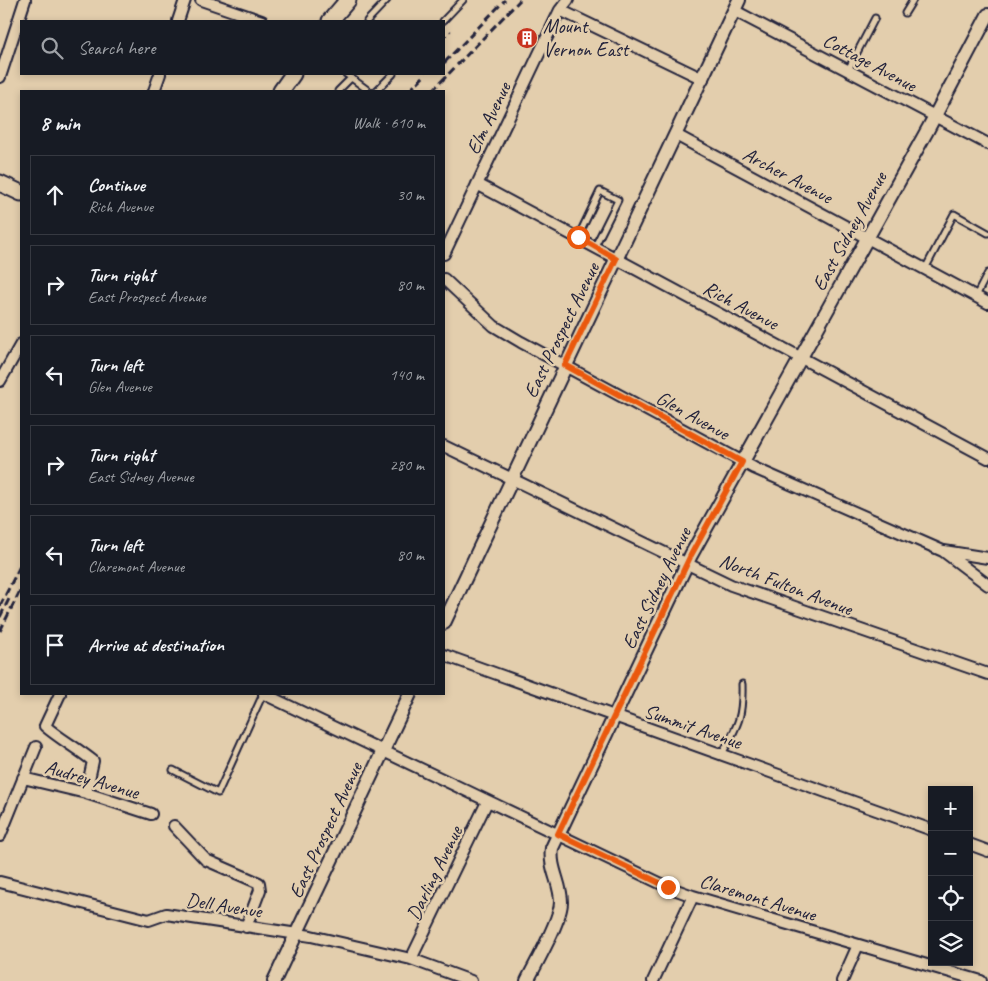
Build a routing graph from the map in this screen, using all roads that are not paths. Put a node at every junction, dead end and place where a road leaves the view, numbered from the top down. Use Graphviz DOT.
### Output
graph roads {
  1 [pos="25,0"];
  2 [pos="185,0"];
  3 [pos="201,0"];
  4 [pos="348,0"];
  5 [pos="387,0"];
  6 [pos="463,0"];
  7 [pos="568,0"];
  8 [pos="912,0"];
  9 [pos="737,6"];
  10 [pos="560,10"];
  11 [pos="906,13"];
  12 [pos="988,15"];
  13 [pos="874,18"];
  14 [pos="178,20"];
  15 [pos="259,20"];
  16 [pos="332,20"];
  17 [pos="368,20"];
  18 [pos="444,20"];
  19 [pos="848,70"];
  20 [pos="160,75"];
  21 [pos="292,75"];
  22 [pos="347,75"];
  23 [pos="392,75"];
  24 [pos="0,77"];
  25 [pos="351,78"];
  26 [pos="703,79"];
  27 [pos="154,90"];
  28 [pos="282,90"];
  29 [pos="339,90"];
  30 [pos="368,90"];
  31 [pos="377,90"];
  32 [pos="934,115"];
  33 [pos="676,135"];
  34 [pos="988,144"];
  35 [pos="0,183"];
  36 [pos="476,184"];
  37 [pos="20,193"];
  38 [pos="988,233"];
  39 [pos="578,237"];
  40 [pos="867,238"];
  41 [pos="595,246"];
  42 [pos="445,252"];
  43 [pos="616,259"];
  44 [pos="925,269"];
  45 [pos="988,273"];
  46 [pos="445,280"];
  47 [pos="976,296"];
  48 [pos="988,303"];
  49 [pos="17,357"];
  50 [pos="800,357"];
  51 [pos="565,365"];
  52 [pos="0,382"];
  53 [pos="445,446"];
  54 [pos="988,458"];
  55 [pos="742,462"];
  56 [pos="511,479"];
  57 [pos="943,551"];
  58 [pos="988,558"];
  59 [pos="687,563"];
  60 [pos="988,585"];
  61 [pos="445,621"];
  62 [pos="445,655"];
  63 [pos="988,674"];
  64 [pos="742,684"];
  65 [pos="60,695"];
  66 [pos="264,695"];
  67 [pos="266,695"];
  68 [pos="410,695"];
  69 [pos="614,718"];
  70 [pos="36,747"];
  71 [pos="383,750"];
  72 [pos="722,754"];
  73 [pos="173,770"];
  74 [pos="23,778"];
  75 [pos="86,793"];
  76 [pos="487,802"];
  77 [pos="151,814"];
  78 [pos="174,826"];
  79 [pos="928,829"];
  80 [pos="558,834"];
  81 [pos="0,836"];
  82 [pos="973,845"];
  83 [pos="988,851"];
  84 [pos="0,882"];
  85 [pos="693,896"];
  86 [pos="246,927"];
  87 [pos="297,934"];
  88 [pos="858,945"];
  89 [pos="411,959"];
  90 [pos="969,980"];
  91 [pos="274,981"];
  92 [pos="471,981"];
  93 [pos="527,981"];
  94 [pos="653,981"];
  95 [pos="842,981"];
  96 [pos="981,981"];
  1 -- 24 [label="street"];
  2 -- 14 [label="street"];
  3 -- 15 [label="street"];
  4 -- 16 [label="main road"];
  5 -- 17 [label="lane"];
  6 -- 18 [label="lane"];
  7 -- 10 [label="street, Elm Avenue"];
  8 -- 11 [label="lane"];
  9 -- 19 [label="street, Cottage Avenue"];
  9 -- 26 [label="street, East Prospect Avenue"];
  10 -- 26 [label="street"];
  10 -- 36 [label="street, Elm Avenue"];
  12 -- 32 [label="street, East Sidney Avenue"];
  13 -- 19 [label="lane"];
  19 -- 32 [label="street, Cottage Avenue"];
  20 -- 27 [label="street"];
  21 -- 28 [label="main road"];
  22 -- 25 [label="lane"];
  23 -- 31 [label="lane"];
  25 -- 29 [label="lane"];
  25 -- 30 [label="lane"];
  26 -- 33 [label="street, East Prospect Avenue"];
  32 -- 34 [label="street, Cottage Avenue"];
  32 -- 40 [label="street, East Sidney Avenue"];
  33 -- 40 [label="street, Archer Avenue"];
  33 -- 43 [label="street, East Prospect Avenue"];
  35 -- 37 [label="main road"];
  36 -- 39 [label="street, Rich Avenue"];
  36 -- 42 [label="street, Elm Avenue"];
  38 -- 44 [label="lane"];
  39 -- 41 [label="street, Rich Avenue"];
  39 -- 41 [label="lane"];
  40 -- 44 [label="street, Archer Avenue"];
  40 -- 50 [label="street, East Sidney Avenue"];
  41 -- 43 [label="street, Rich Avenue"];
  43 -- 50 [label="street, Rich Avenue"];
  43 -- 51 [label="street, East Prospect Avenue"];
  44 -- 47 [label="street, Archer Avenue"];
  45 -- 47 [label="lane"];
  46 -- 51 [label="street, Glen Avenue"];
  47 -- 48 [label="street, Archer Avenue"];
  49 -- 52 [label="street"];
  50 -- 54 [label="street, Rich Avenue"];
  50 -- 55 [label="street, East Sidney Avenue"];
  51 -- 55 [label="street, Glen Avenue"];
  51 -- 56 [label="street, East Prospect Avenue"];
  53 -- 56 [label="street, North Fulton Avenue"];
  55 -- 57 [label="street, Glen Avenue"];
  55 -- 59 [label="street, East Sidney Avenue"];
  56 -- 59 [label="street, North Fulton Avenue"];
  56 -- 61 [label="street, East Prospect Avenue"];
  57 -- 58 [label="street, Glen Avenue"];
  57 -- 60 [label="street, Glen Avenue"];
  59 -- 63 [label="street, North Fulton Avenue"];
  59 -- 69 [label="street, East Sidney Avenue"];
  62 -- 69 [label="street, Summit Avenue"];
  64 -- 72 [label="lane"];
  65 -- 75 [label="street"];
  66 -- 73 [label="lane"];
  67 -- 71 [label="street, Claremont Avenue"];
  68 -- 71 [label="street, East Prospect Avenue"];
  69 -- 72 [label="street, Summit Avenue"];
  69 -- 80 [label="street, East Sidney Avenue"];
  70 -- 74 [label="street"];
  71 -- 76 [label="street, Claremont Avenue"];
  71 -- 87 [label="street, East Prospect Avenue"];
  72 -- 79 [label="street, Summit Avenue"];
  74 -- 75 [label="street, Audrey Avenue"];
  74 -- 81 [label="street"];
  75 -- 77 [label="street, Audrey Avenue"];
  76 -- 80 [label="street, Claremont Avenue"];
  76 -- 89 [label="street, Darling Avenue"];
  78 -- 86 [label="street"];
  80 -- 85 [label="street, Claremont Avenue"];
  80 -- 93 [label="street, East Sidney Avenue"];
  82 -- 83 [label="street"];
  84 -- 86 [label="street, Dell Avenue"];
  85 -- 88 [label="street, Claremont Avenue"];
  85 -- 94 [label="street"];
  86 -- 87 [label="street, Dell Avenue"];
  87 -- 89 [label="street, Dell Avenue"];
  87 -- 91 [label="street, East Prospect Avenue"];
  88 -- 90 [label="street, Claremont Avenue"];
  88 -- 95 [label="street"];
  89 -- 92 [label="street, Dell Avenue"];
  90 -- 96 [label="street, Claremont Avenue"];
}
